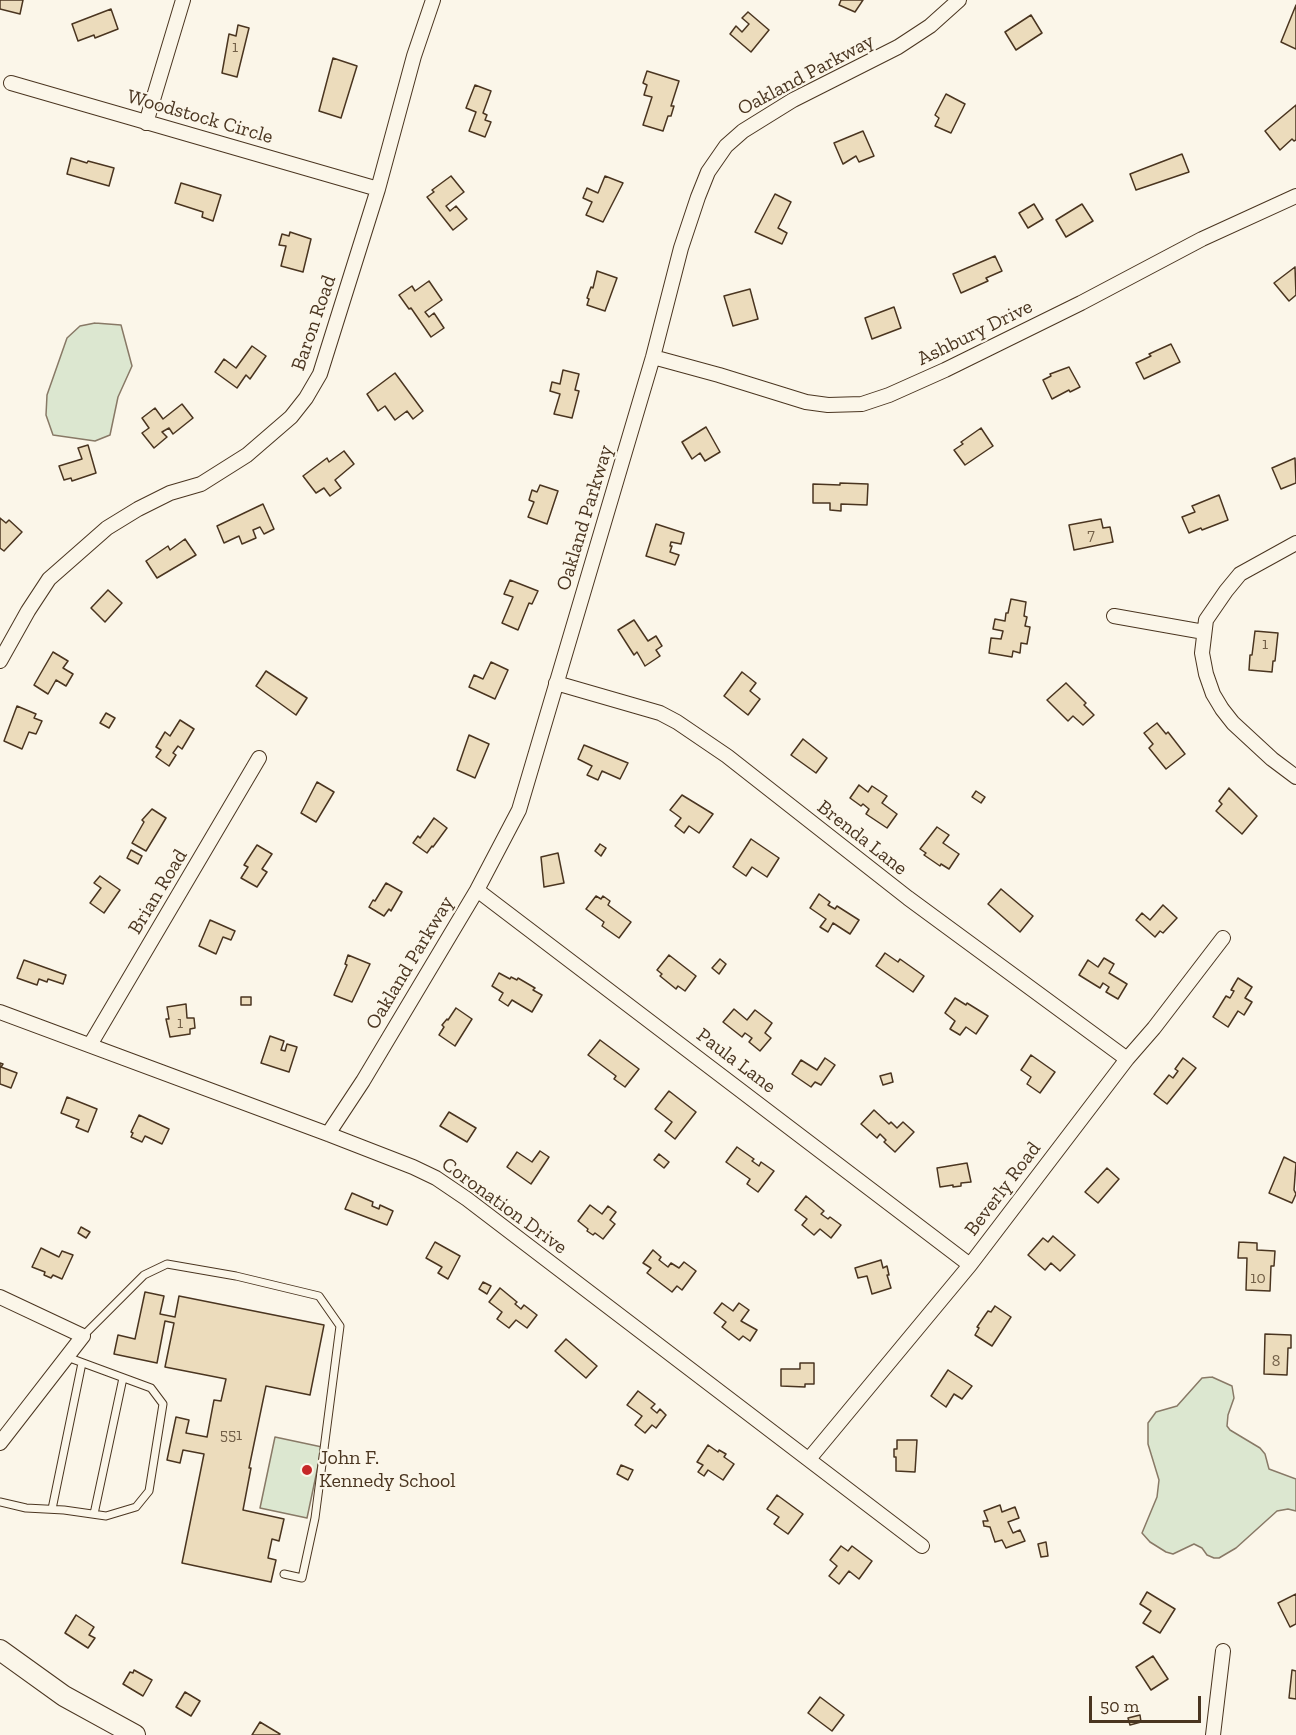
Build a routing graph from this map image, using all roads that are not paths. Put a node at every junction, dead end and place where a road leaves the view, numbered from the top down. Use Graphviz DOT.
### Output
graph roads {
  1 [pos="183,0"];
  2 [pos="433,0"];
  3 [pos="959,0"];
  4 [pos="11,83"];
  5 [pos="146,123"];
  6 [pos="378,189"];
  7 [pos="1296,196"];
  8 [pos="653,357"];
  9 [pos="1296,543"];
  10 [pos="1114,616"];
  11 [pos="1204,632"];
  12 [pos="0,661"];
  13 [pos="556,683"];
  14 [pos="259,758"];
  15 [pos="1296,777"];
  16 [pos="477,890"];
  17 [pos="1223,938"];
  18 [pos="0,1012"];
  19 [pos="90,1045"];
  20 [pos="1127,1059"];
  21 [pos="327,1134"];
  22 [pos="970,1265"];
  23 [pos="0,1297"];
  24 [pos="83,1336"];
  25 [pos="67,1357"];
  26 [pos="82,1363"];
  27 [pos="123,1378"];
  28 [pos="0,1443"];
  29 [pos="809,1459"];
  30 [pos="0,1502"];
  31 [pos="52,1509"];
  32 [pos="94,1514"];
  33 [pos="922,1546"];
  34 [pos="284,1574"];
  35 [pos="0,1650"];
  36 [pos="1223,1651"];
  37 [pos="114,1730"];
  38 [pos="135,1735"];
  39 [pos="1214,1735"];
  1 -- 5 [label="street"];
  2 -- 6 [label="street, Baron Road"];
  3 -- 8 [label="street, Oakland Parkway"];
  4 -- 5 [label="street, Woodstock Circle"];
  5 -- 6 [label="street, Woodstock Circle"];
  6 -- 12 [label="street, Baron Road"];
  7 -- 8 [label="street, Ashbury Drive"];
  8 -- 13 [label="street, Oakland Parkway"];
  9 -- 11 [label="street"];
  10 -- 11 [label="street"];
  11 -- 15 [label="street"];
  13 -- 16 [label="street, Oakland Parkway"];
  13 -- 20 [label="street, Brenda Lane"];
  14 -- 19 [label="street, Brian Road"];
  16 -- 21 [label="street, Oakland Parkway"];
  16 -- 22 [label="street, Paula Lane"];
  17 -- 20 [label="street, Beverly Road"];
  18 -- 19 [label="street, Coronation Drive"];
  19 -- 21 [label="street, Coronation Drive"];
  20 -- 22 [label="street, Beverly Road"];
  21 -- 29 [label="street, Coronation Drive"];
  22 -- 29 [label="street, Beverly Road"];
  23 -- 24 [label="street"];
  24 -- 25 [label="street"];
  24 -- 34 [label="lane"];
  25 -- 26 [label="lane"];
  25 -- 28 [label="street"];
  26 -- 27 [label="lane"];
  26 -- 31 [label="lane"];
  27 -- 32 [label="lane"];
  27 -- 32 [label="lane"];
  29 -- 33 [label="street, Coronation Drive"];
  30 -- 31 [label="lane"];
  31 -- 32 [label="lane"];
  35 -- 37 [label="main road"];
  36 -- 39 [label="street"];
  37 -- 38 [label="main road"];
}
